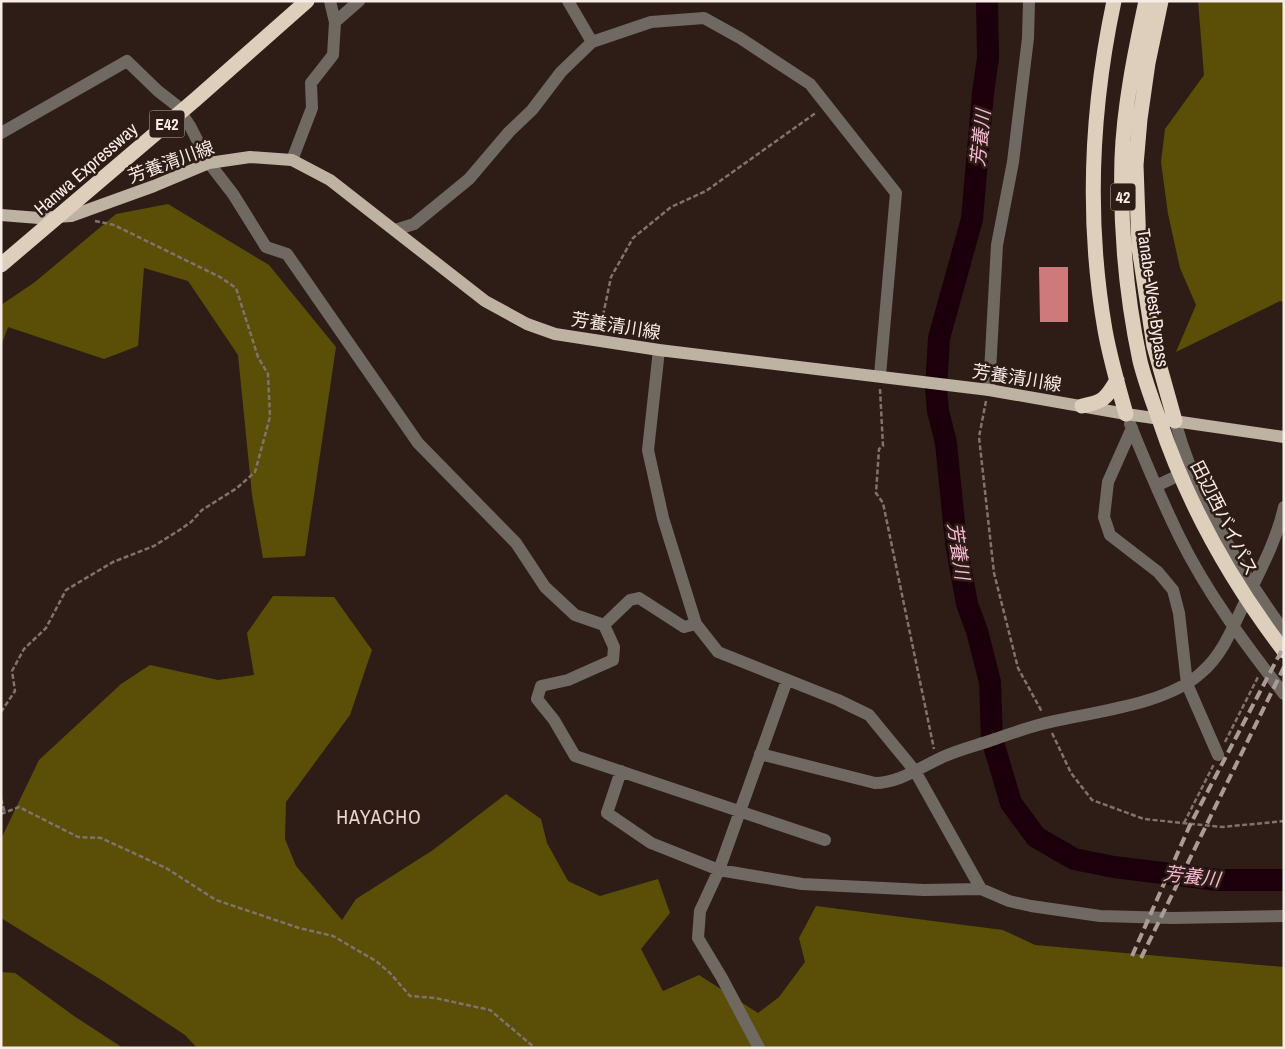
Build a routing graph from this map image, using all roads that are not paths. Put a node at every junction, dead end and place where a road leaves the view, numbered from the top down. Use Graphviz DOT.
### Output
graph roads {
  1 [pos="307,1"];
  2 [pos="330,1"];
  3 [pos="360,1"];
  4 [pos="568,1"];
  5 [pos="1029,1"];
  6 [pos="1114,1"];
  7 [pos="1146,1"];
  8 [pos="1161,1"];
  9 [pos="335,22"];
  10 [pos="592,42"];
  11 [pos="1,134"];
  12 [pos="292,160"];
  13 [pos="209,163"];
  14 [pos="1,215"];
  15 [pos="395,230"];
  16 [pos="1,265"];
  17 [pos="659,350"];
  18 [pos="886,376"];
  19 [pos="1116,380"];
  20 [pos="984,389"];
  21 [pos="1150,392"];
  22 [pos="1082,406"];
  23 [pos="1129,421"];
  24 [pos="1175,421"];
  25 [pos="1284,437"];
  26 [pos="1194,477"];
  27 [pos="1156,486"];
  28 [pos="1284,507"];
  29 [pos="1252,586"];
  30 [pos="696,624"];
  31 [pos="604,625"];
  32 [pos="1233,627"];
  33 [pos="1284,631"];
  34 [pos="1284,651"];
  35 [pos="787,680"];
  36 [pos="1187,684"];
  37 [pos="1284,694"];
  38 [pos="760,754"];
  39 [pos="1218,755"];
  40 [pos="621,771"];
  41 [pos="915,771"];
  42 [pos="739,812"];
  43 [pos="825,840"];
  44 [pos="719,870"];
  45 [pos="981,889"];
  46 [pos="1284,916"];
  47 [pos="759,1048"];
  1 -- 16 [label="highway, Hanwa Expressway / E42"];
  2 -- 9 [label="street"];
  3 -- 9 [label="street"];
  4 -- 10 [label="street"];
  5 -- 20 [label="street"];
  6 -- 19 [label="highway"];
  7 -- 21 [label="highway, Tanabe-West Bypass / 42"];
  8 -- 24 [label="highway"];
  9 -- 12 [label="street"];
  10 -- 15 [label="street"];
  10 -- 18 [label="street"];
  11 -- 13 [label="street"];
  12 -- 13 [label="main road, 芳養清川線"];
  12 -- 15 [label="main road, 芳養清川線"];
  13 -- 14 [label="main road, 芳養清川線"];
  13 -- 31 [label="street"];
  15 -- 17 [label="main road, 芳養清川線"];
  17 -- 18 [label="main road, 芳養清川線"];
  17 -- 30 [label="street"];
  18 -- 20 [label="main road, 芳養清川線"];
  19 -- 22 [label="highway"];
  19 -- 23 [label="highway"];
  20 -- 22 [label="main road, 芳養清川線"];
  21 -- 34 [label="highway, 田辺西バイパス / 42"];
  22 -- 23 [label="main road, 芳養清川線"];
  23 -- 24 [label="main road, 芳養清川線"];
  23 -- 27 [label="street"];
  23 -- 36 [label="street"];
  24 -- 25 [label="main road, 芳養清川線"];
  24 -- 26 [label="street"];
  26 -- 27 [label="street"];
  26 -- 29 [label="street"];
  27 -- 32 [label="street"];
  28 -- 29 [label="street"];
  29 -- 32 [label="street"];
  29 -- 33 [label="street"];
  30 -- 31 [label="street"];
  30 -- 35 [label="street"];
  31 -- 40 [label="street"];
  32 -- 36 [label="street"];
  32 -- 37 [label="street"];
  35 -- 38 [label="street"];
  35 -- 41 [label="street"];
  36 -- 39 [label="street"];
  36 -- 41 [label="street"];
  38 -- 41 [label="street"];
  38 -- 42 [label="street"];
  40 -- 42 [label="street"];
  40 -- 44 [label="street"];
  41 -- 45 [label="street"];
  42 -- 43 [label="street"];
  42 -- 44 [label="street"];
  44 -- 45 [label="street"];
  44 -- 47 [label="street"];
  45 -- 46 [label="street"];
}
